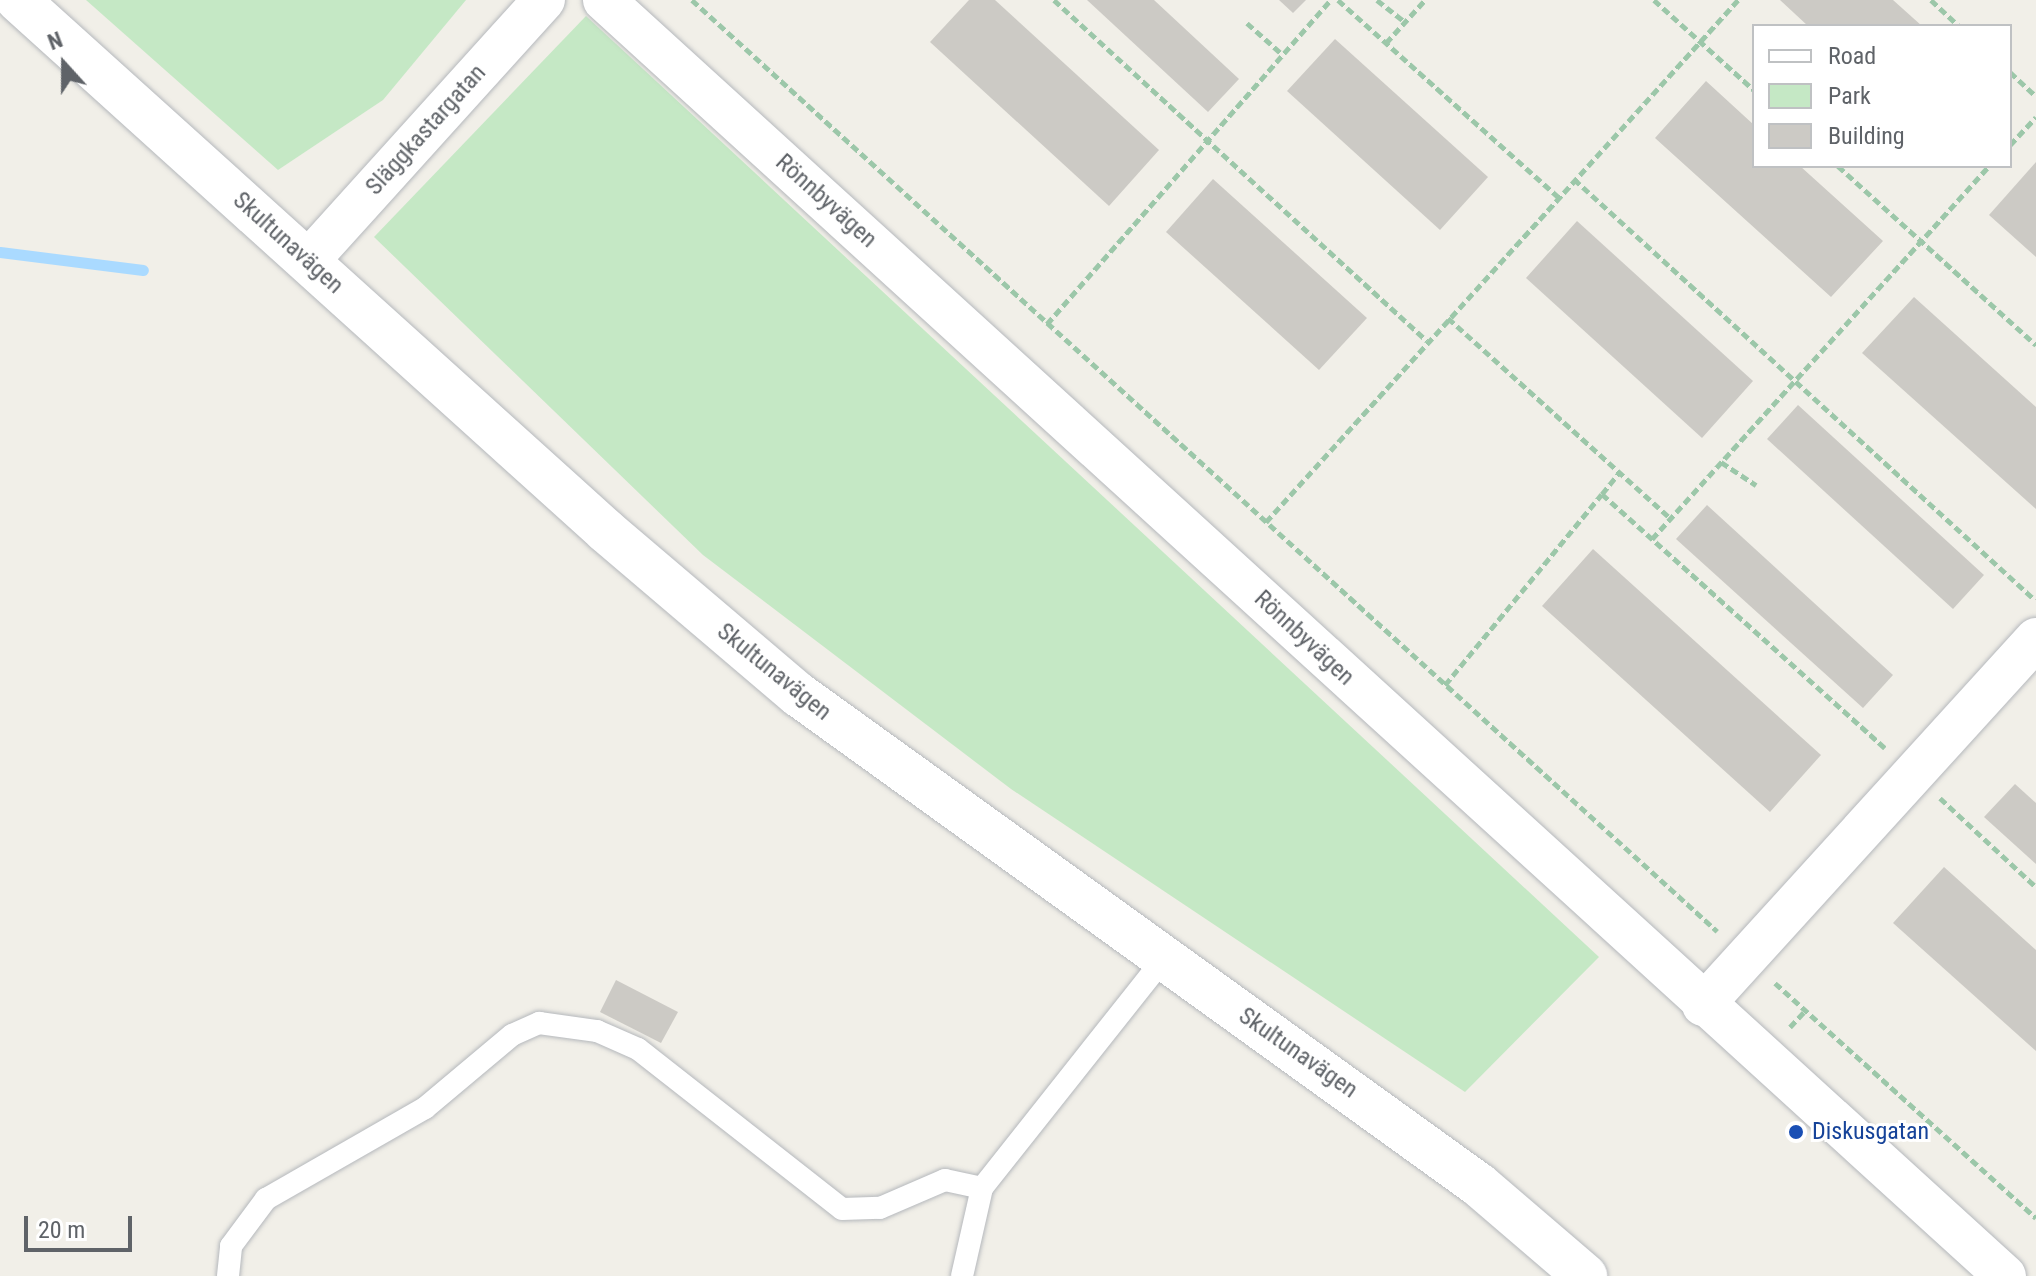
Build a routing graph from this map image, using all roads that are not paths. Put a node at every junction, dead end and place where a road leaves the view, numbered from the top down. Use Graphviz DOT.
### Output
graph roads {
  1 [pos="18,0"];
  2 [pos="544,0"];
  3 [pos="604,0"];
  4 [pos="308,261"];
  5 [pos="2036,639"];
  6 [pos="1164,958"];
  7 [pos="1703,1005"];
  8 [pos="982,1188"];
  9 [pos="228,1276"];
  10 [pos="962,1276"];
  11 [pos="1585,1276"];
  12 [pos="2005,1276"];
  1 -- 4 [label="main road, Skultunavägen"];
  2 -- 4 [label="street, Släggkastargatan"];
  3 -- 7 [label="street, Rönnbyvägen"];
  4 -- 6 [label="main road, Skultunavägen"];
  5 -- 7 [label="street"];
  6 -- 8 [label="lane"];
  6 -- 11 [label="main road, Skultunavägen"];
  7 -- 12 [label="street, Rönnbyvägen"];
  8 -- 9 [label="lane"];
  8 -- 10 [label="lane"];
}
